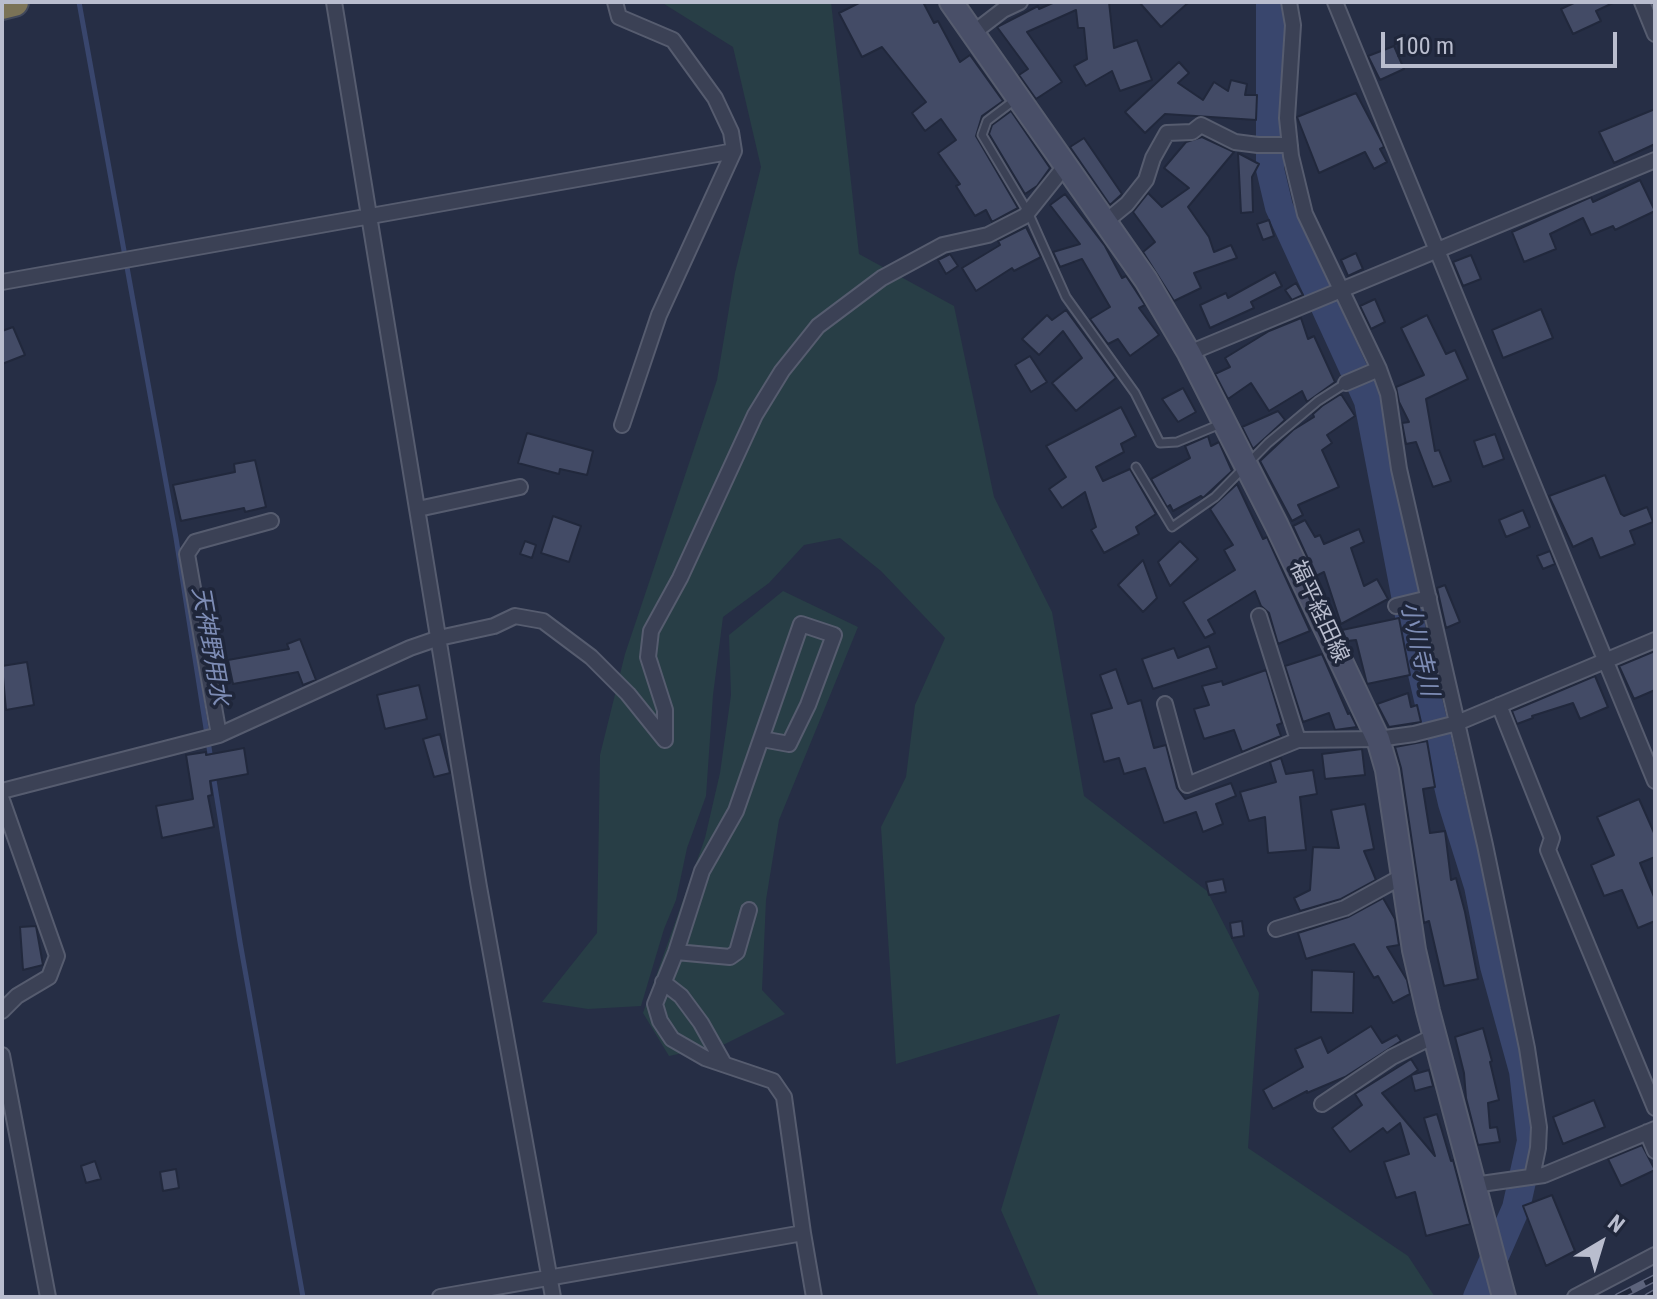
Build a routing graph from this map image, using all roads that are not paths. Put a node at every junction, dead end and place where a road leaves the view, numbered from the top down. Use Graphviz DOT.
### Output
graph roads {
  1 [pos="14,2"];
  2 [pos="334,2"];
  3 [pos="615,2"];
  4 [pos="951,2"];
  5 [pos="1020,2"];
  6 [pos="1289,2"];
  7 [pos="1335,2"];
  8 [pos="1642,2"];
  9 [pos="2,5"];
  10 [pos="973,33"];
  11 [pos="1655,34"];
  12 [pos="1018,97"];
  13 [pos="1290,145"];
  14 [pos="734,151"];
  15 [pos="1655,160"];
  16 [pos="1065,166"];
  17 [pos="1028,212"];
  18 [pos="368,218"];
  19 [pos="1105,222"];
  20 [pos="1436,250"];
  21 [pos="2,282"];
  22 [pos="1336,292"];
  23 [pos="1189,353"];
  24 [pos="1379,369"];
  25 [pos="1346,383"];
  26 [pos="1224,422"];
  27 [pos="622,425"];
  28 [pos="1246,465"];
  29 [pos="1136,467"];
  30 [pos="520,487"];
  31 [pos="418,509"];
  32 [pos="271,521"];
  33 [pos="1429,598"];
  34 [pos="1396,606"];
  35 [pos="1259,616"];
  36 [pos="439,638"];
  37 [pos="1655,640"];
  38 [pos="1605,660"];
  39 [pos="1165,704"];
  40 [pos="1499,705"];
  41 [pos="1457,723"];
  42 [pos="219,735"];
  43 [pos="762,739"];
  44 [pos="1378,739"];
  45 [pos="1298,740"];
  46 [pos="1655,781"];
  47 [pos="2,791"];
  48 [pos="2,800"];
  49 [pos="1403,876"];
  50 [pos="749,910"];
  51 [pos="1276,929"];
  52 [pos="676,952"];
  53 [pos="663,982"];
  54 [pos="2,1011"];
  55 [pos="1434,1036"];
  56 [pos="2,1055"];
  57 [pos="724,1064"];
  58 [pos="1322,1104"];
  59 [pos="1655,1108"];
  60 [pos="1651,1130"];
  61 [pos="1655,1151"];
  62 [pos="1532,1177"];
  63 [pos="1477,1194"];
  64 [pos="803,1233"];
  65 [pos="1655,1255"];
  66 [pos="550,1277"];
  67 [pos="48,1297"];
  68 [pos="440,1297"];
  69 [pos="553,1297"];
  70 [pos="814,1297"];
  71 [pos="1504,1297"];
  72 [pos="1575,1297"];
  1 -- 9 [label="highway"];
  2 -- 18 [label="street"];
  3 -- 14 [label="street"];
  4 -- 10 [label="main road, 福平経田線"];
  5 -- 10 [label="street"];
  6 -- 13 [label="street"];
  7 -- 20 [label="street"];
  8 -- 11 [label="street"];
  10 -- 12 [label="main road, 福平経田線"];
  12 -- 16 [label="main road, 福平経田線"];
  12 -- 17 [label="lane"];
  13 -- 19 [label="street"];
  13 -- 22 [label="street"];
  14 -- 18 [label="street"];
  14 -- 27 [label="street"];
  15 -- 20 [label="street"];
  16 -- 17 [label="street"];
  16 -- 19 [label="main road, 福平経田線"];
  17 -- 26 [label="lane"];
  17 -- 36 [label="street"];
  18 -- 21 [label="street"];
  18 -- 31 [label="street"];
  19 -- 23 [label="main road, 福平経田線"];
  20 -- 22 [label="street"];
  20 -- 38 [label="street"];
  22 -- 23 [label="street"];
  22 -- 24 [label="street"];
  23 -- 26 [label="main road, 福平経田線"];
  24 -- 25 [label="street"];
  24 -- 33 [label="street"];
  25 -- 28 [label="lane"];
  26 -- 28 [label="main road, 福平経田線"];
  28 -- 29 [label="lane"];
  28 -- 44 [label="main road, 福平経田線"];
  30 -- 31 [label="street"];
  31 -- 36 [label="street"];
  32 -- 42 [label="street"];
  33 -- 34 [label="street"];
  33 -- 41 [label="street"];
  35 -- 45 [label="street"];
  36 -- 42 [label="street"];
  36 -- 66 [label="street"];
  37 -- 38 [label="street"];
  38 -- 40 [label="street"];
  38 -- 46 [label="street"];
  39 -- 45 [label="street"];
  40 -- 41 [label="street"];
  40 -- 59 [label="street"];
  41 -- 44 [label="street"];
  41 -- 62 [label="street"];
  42 -- 47 [label="street"];
  43 -- 43 [label="street"];
  43 -- 52 [label="street"];
  44 -- 45 [label="street"];
  44 -- 49 [label="main road, 福平経田線"];
  48 -- 54 [label="street"];
  49 -- 51 [label="street"];
  49 -- 55 [label="main road, 福平経田線"];
  50 -- 52 [label="street"];
  52 -- 53 [label="street"];
  53 -- 57 [label="street"];
  53 -- 57 [label="street"];
  55 -- 58 [label="street"];
  55 -- 63 [label="main road, 福平経田線"];
  56 -- 67 [label="street"];
  57 -- 64 [label="street"];
  60 -- 61 [label="street"];
  60 -- 62 [label="street"];
  62 -- 63 [label="street"];
  63 -- 71 [label="main road, 福平経田線"];
  64 -- 66 [label="street"];
  64 -- 70 [label="street"];
  65 -- 72 [label="street"];
  66 -- 68 [label="street"];
  66 -- 69 [label="street"];
}
